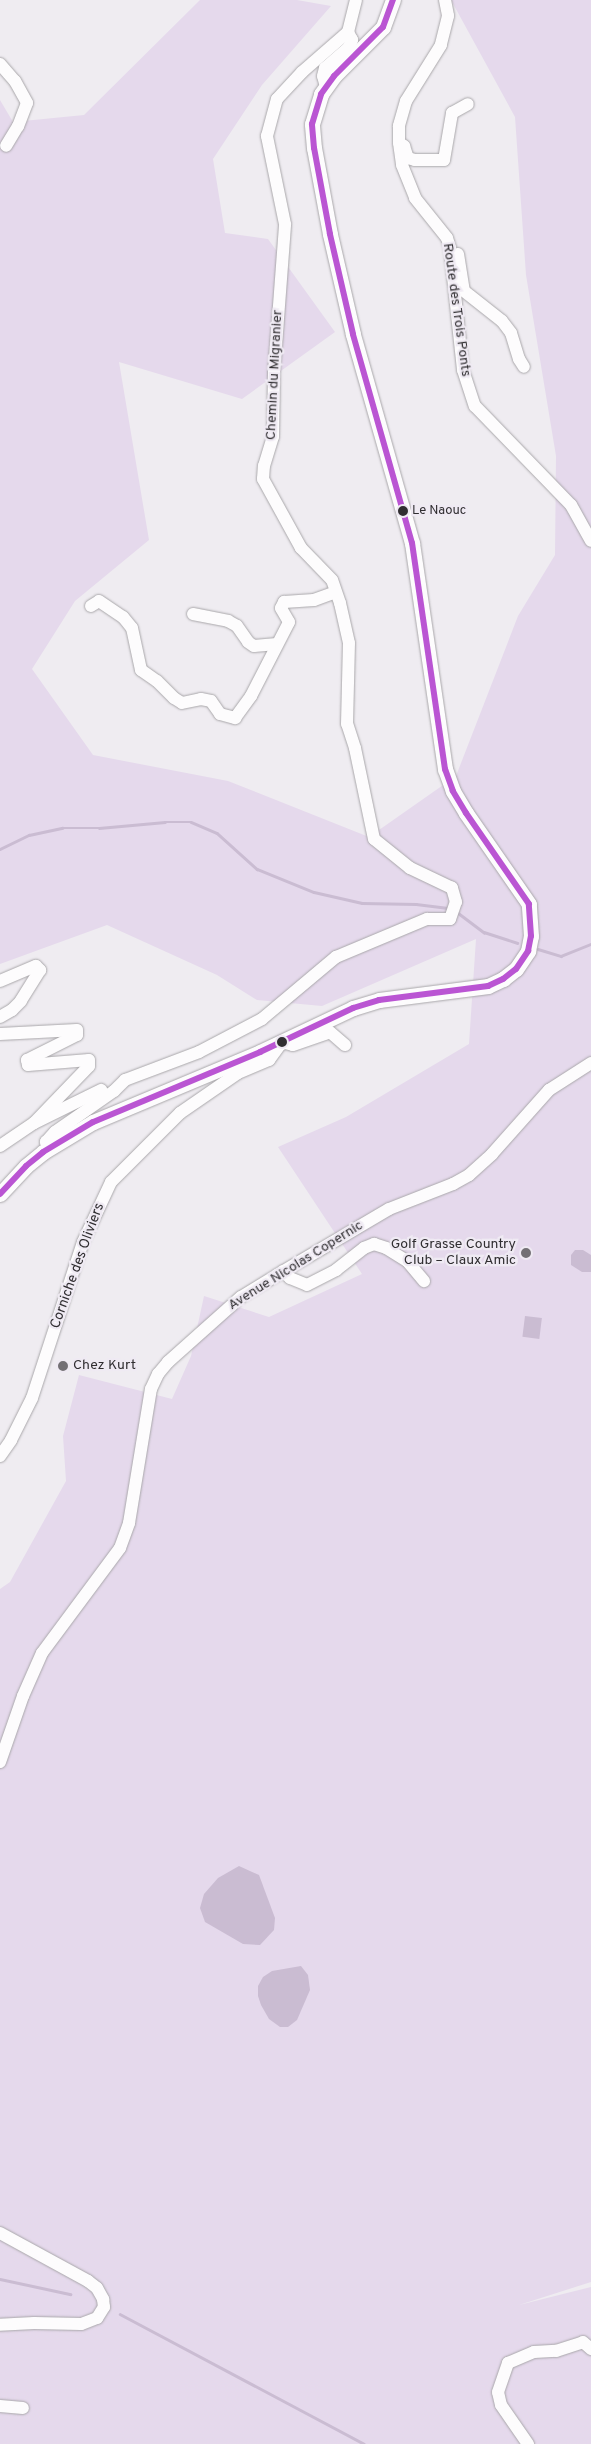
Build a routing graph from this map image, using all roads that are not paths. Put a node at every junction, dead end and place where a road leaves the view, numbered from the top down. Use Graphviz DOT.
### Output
graph roads {
  1 [pos="356,0"];
  2 [pos="393,0"];
  3 [pos="445,0"];
  4 [pos="348,32"];
  5 [pos="0,64"];
  6 [pos="326,87"];
  7 [pos="468,104"];
  8 [pos="399,143"];
  9 [pos="6,146"];
  10 [pos="450,248"];
  11 [pos="524,367"];
  12 [pos="591,541"];
  13 [pos="336,592"];
  14 [pos="91,606"];
  15 [pos="193,614"];
  16 [pos="276,644"];
  17 [pos="0,981"];
  18 [pos="0,1016"];
  19 [pos="0,1034"];
  20 [pos="282,1042"];
  21 [pos="345,1045"];
  22 [pos="591,1063"];
  23 [pos="116,1087"];
  24 [pos="34,1123"];
  25 [pos="0,1146"];
  26 [pos="49,1149"];
  27 [pos="0,1194"];
  28 [pos="283,1271"];
  29 [pos="424,1281"];
  30 [pos="0,1456"];
  31 [pos="0,1762"];
  32 [pos="0,2233"];
  33 [pos="0,2325"];
  34 [pos="591,2349"];
  35 [pos="0,2406"];
  36 [pos="23,2408"];
  37 [pos="528,2444"];
  1 -- 4 [label="street"];
  2 -- 6 [label="main road"];
  3 -- 8 [label="street, Route des Trois Ponts"];
  4 -- 6 [label="street"];
  4 -- 13 [label="street, Chemin du Migranier"];
  5 -- 9 [label="street"];
  6 -- 20 [label="main road"];
  7 -- 8 [label="street"];
  8 -- 10 [label="street, Route des Trois Ponts"];
  10 -- 11 [label="street"];
  10 -- 12 [label="street, Route des Trois Ponts"];
  13 -- 16 [label="street"];
  13 -- 23 [label="street, Chemin du Migranier"];
  14 -- 16 [label="street"];
  15 -- 16 [label="street"];
  17 -- 18 [label="street"];
  19 -- 24 [label="street"];
  20 -- 21 [label="street"];
  20 -- 26 [label="main road"];
  20 -- 30 [label="street, Corniche des Oliviers"];
  22 -- 28 [label="street, Avenue Nicolas Copernic"];
  23 -- 24 [label="street"];
  23 -- 26 [label="street"];
  24 -- 25 [label="street"];
  26 -- 27 [label="main road"];
  28 -- 29 [label="street"];
  28 -- 31 [label="street, Avenue Nicolas Copernic"];
  32 -- 33 [label="street"];
  34 -- 37 [label="street"];
  35 -- 36 [label="street"];
}
